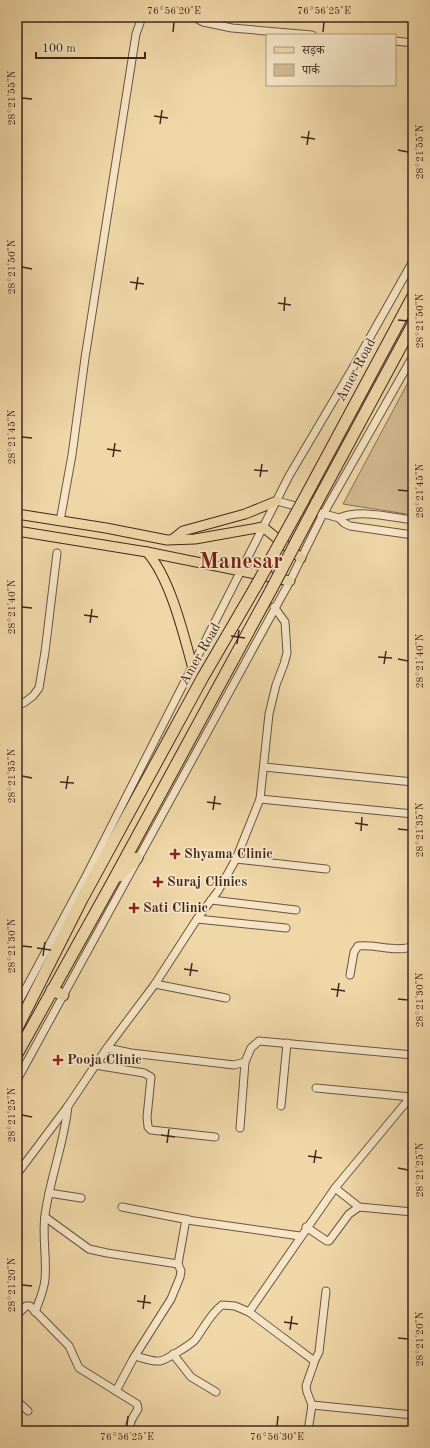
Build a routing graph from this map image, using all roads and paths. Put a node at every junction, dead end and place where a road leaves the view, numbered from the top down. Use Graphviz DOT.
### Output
graph roads {
  1 [pos="142,17"];
  2 [pos="194,17"];
  3 [pos="301,34"];
  4 [pos="396,41"];
  5 [pos="413,42"];
  6 [pos="413,261"];
  7 [pos="413,296"];
  8 [pos="413,324"];
  9 [pos="413,356"];
  10 [pos="277,501"];
  11 [pos="17,514"];
  12 [pos="323,514"];
  13 [pos="339,518"];
  14 [pos="413,520"];
  15 [pos="60,521"];
  16 [pos="263,527"];
  17 [pos="17,531"];
  18 [pos="413,535"];
  19 [pos="173,539"];
  20 [pos="56,552"];
  21 [pos="147,552"];
  22 [pos="301,558"];
  23 [pos="240,570"];
  24 [pos="290,581"];
  25 [pos="274,607"];
  26 [pos="192,665"];
  27 [pos="17,706"];
  28 [pos="264,766"];
  29 [pos="413,782"];
  30 [pos="260,799"];
  31 [pos="413,814"];
  32 [pos="137,858"];
  33 [pos="236,859"];
  34 [pos="326,869"];
  35 [pos="84,880"];
  36 [pos="112,883"];
  37 [pos="82,899"];
  38 [pos="211,900"];
  39 [pos="296,910"];
  40 [pos="197,919"];
  41 [pos="286,928"];
  42 [pos="413,946"];
  43 [pos="350,975"];
  44 [pos="155,984"];
  45 [pos="52,990"];
  46 [pos="63,995"];
  47 [pos="19,997"];
  48 [pos="226,998"];
  49 [pos="17,1005"];
  50 [pos="17,1028"];
  51 [pos="287,1043"];
  52 [pos="107,1048"];
  53 [pos="17,1054"];
  54 [pos="413,1054"];
  55 [pos="245,1062"];
  56 [pos="95,1065"];
  57 [pos="17,1080"];
  58 [pos="316,1088"];
  59 [pos="411,1098"];
  60 [pos="68,1106"];
  61 [pos="281,1106"];
  62 [pos="240,1128"];
  63 [pos="215,1138"];
  64 [pos="17,1174"];
  65 [pos="335,1188"];
  66 [pos="49,1192"];
  67 [pos="80,1198"];
  68 [pos="122,1207"];
  69 [pos="359,1207"];
  70 [pos="413,1212"];
  71 [pos="45,1217"];
  72 [pos="186,1219"];
  73 [pos="306,1228"];
  74 [pos="300,1236"];
  75 [pos="178,1264"];
  76 [pos="326,1291"];
  77 [pos="35,1312"];
  78 [pos="249,1312"];
  79 [pos="17,1315"];
  80 [pos="173,1354"];
  81 [pos="135,1356"];
  82 [pos="314,1362"];
  83 [pos="116,1391"];
  84 [pos="216,1392"];
  85 [pos="17,1401"];
  86 [pos="312,1405"];
  87 [pos="28,1411"];
  88 [pos="413,1415"];
  89 [pos="130,1431"];
  90 [pos="308,1431"];
  1 -- 15 [label="street"];
  2 -- 3 [label="street"];
  4 -- 5 [label="street"];
  6 -- 10 [label="street"];
  7 -- 37 [label="highway, Amer Road, bridge"];
  8 -- 36 [label="highway, Amer Road, bridge"];
  9 -- 12 [label="street"];
  10 -- 12 [label="street"];
  10 -- 16 [label="street"];
  10 -- 19 [label="main road"];
  11 -- 15 [label="main road"];
  12 -- 13 [label="street"];
  12 -- 22 [label="street"];
  13 -- 14 [label="street"];
  13 -- 18 [label="street"];
  15 -- 19 [label="main road"];
  16 -- 19 [label="main road"];
  16 -- 22 [label="main road"];
  16 -- 23 [label="street"];
  17 -- 21 [label="main road"];
  20 -- 27 [label="street"];
  21 -- 23 [label="main road"];
  21 -- 26 [label="main road"];
  22 -- 24 [label="street"];
  23 -- 24 [label="main road"];
  23 -- 26 [label="street"];
  24 -- 25 [label="street"];
  25 -- 28 [label="street"];
  25 -- 32 [label="street"];
  26 -- 35 [label="street"];
  28 -- 29 [label="street"];
  28 -- 30 [label="street"];
  30 -- 31 [label="street"];
  30 -- 33 [label="street"];
  32 -- 36 [label="highway"];
  32 -- 46 [label="street"];
  33 -- 34 [label="street"];
  33 -- 38 [label="street"];
  35 -- 37 [label="highway"];
  35 -- 47 [label="street"];
  36 -- 45 [label="highway, Amer Road"];
  37 -- 50 [label="highway, Amer Road"];
  38 -- 39 [label="street"];
  38 -- 40 [label="street"];
  40 -- 41 [label="street"];
  40 -- 44 [label="street"];
  42 -- 43 [label="street"];
  44 -- 48 [label="street"];
  44 -- 52 [label="street"];
  45 -- 46 [label="highway"];
  45 -- 53 [label="highway, Amer Road"];
  46 -- 57 [label="street"];
  47 -- 49 [label="street"];
  51 -- 54 [label="street"];
  51 -- 55 [label="street"];
  51 -- 61 [label="street"];
  52 -- 55 [label="street"];
  52 -- 56 [label="street"];
  55 -- 62 [label="street"];
  56 -- 60 [label="street"];
  56 -- 63 [label="street"];
  58 -- 59 [label="street"];
  59 -- 65 [label="street"];
  60 -- 64 [label="street"];
  60 -- 66 [label="street"];
  65 -- 69 [label="street"];
  65 -- 73 [label="street"];
  66 -- 67 [label="street"];
  66 -- 71 [label="street"];
  68 -- 72 [label="street"];
  69 -- 70 [label="street"];
  69 -- 73 [label="street"];
  71 -- 75 [label="street"];
  71 -- 77 [label="street"];
  72 -- 74 [label="street"];
  72 -- 75 [label="street"];
  73 -- 74 [label="street"];
  74 -- 78 [label="street"];
  75 -- 81 [label="street"];
  76 -- 82 [label="street"];
  77 -- 79 [label="street"];
  77 -- 83 [label="street"];
  78 -- 80 [label="street"];
  78 -- 82 [label="street"];
  80 -- 81 [label="street"];
  80 -- 84 [label="street"];
  81 -- 83 [label="street"];
  82 -- 86 [label="street"];
  83 -- 89 [label="street"];
  85 -- 87 [label="street"];
  86 -- 88 [label="street"];
  86 -- 90 [label="street"];
}
